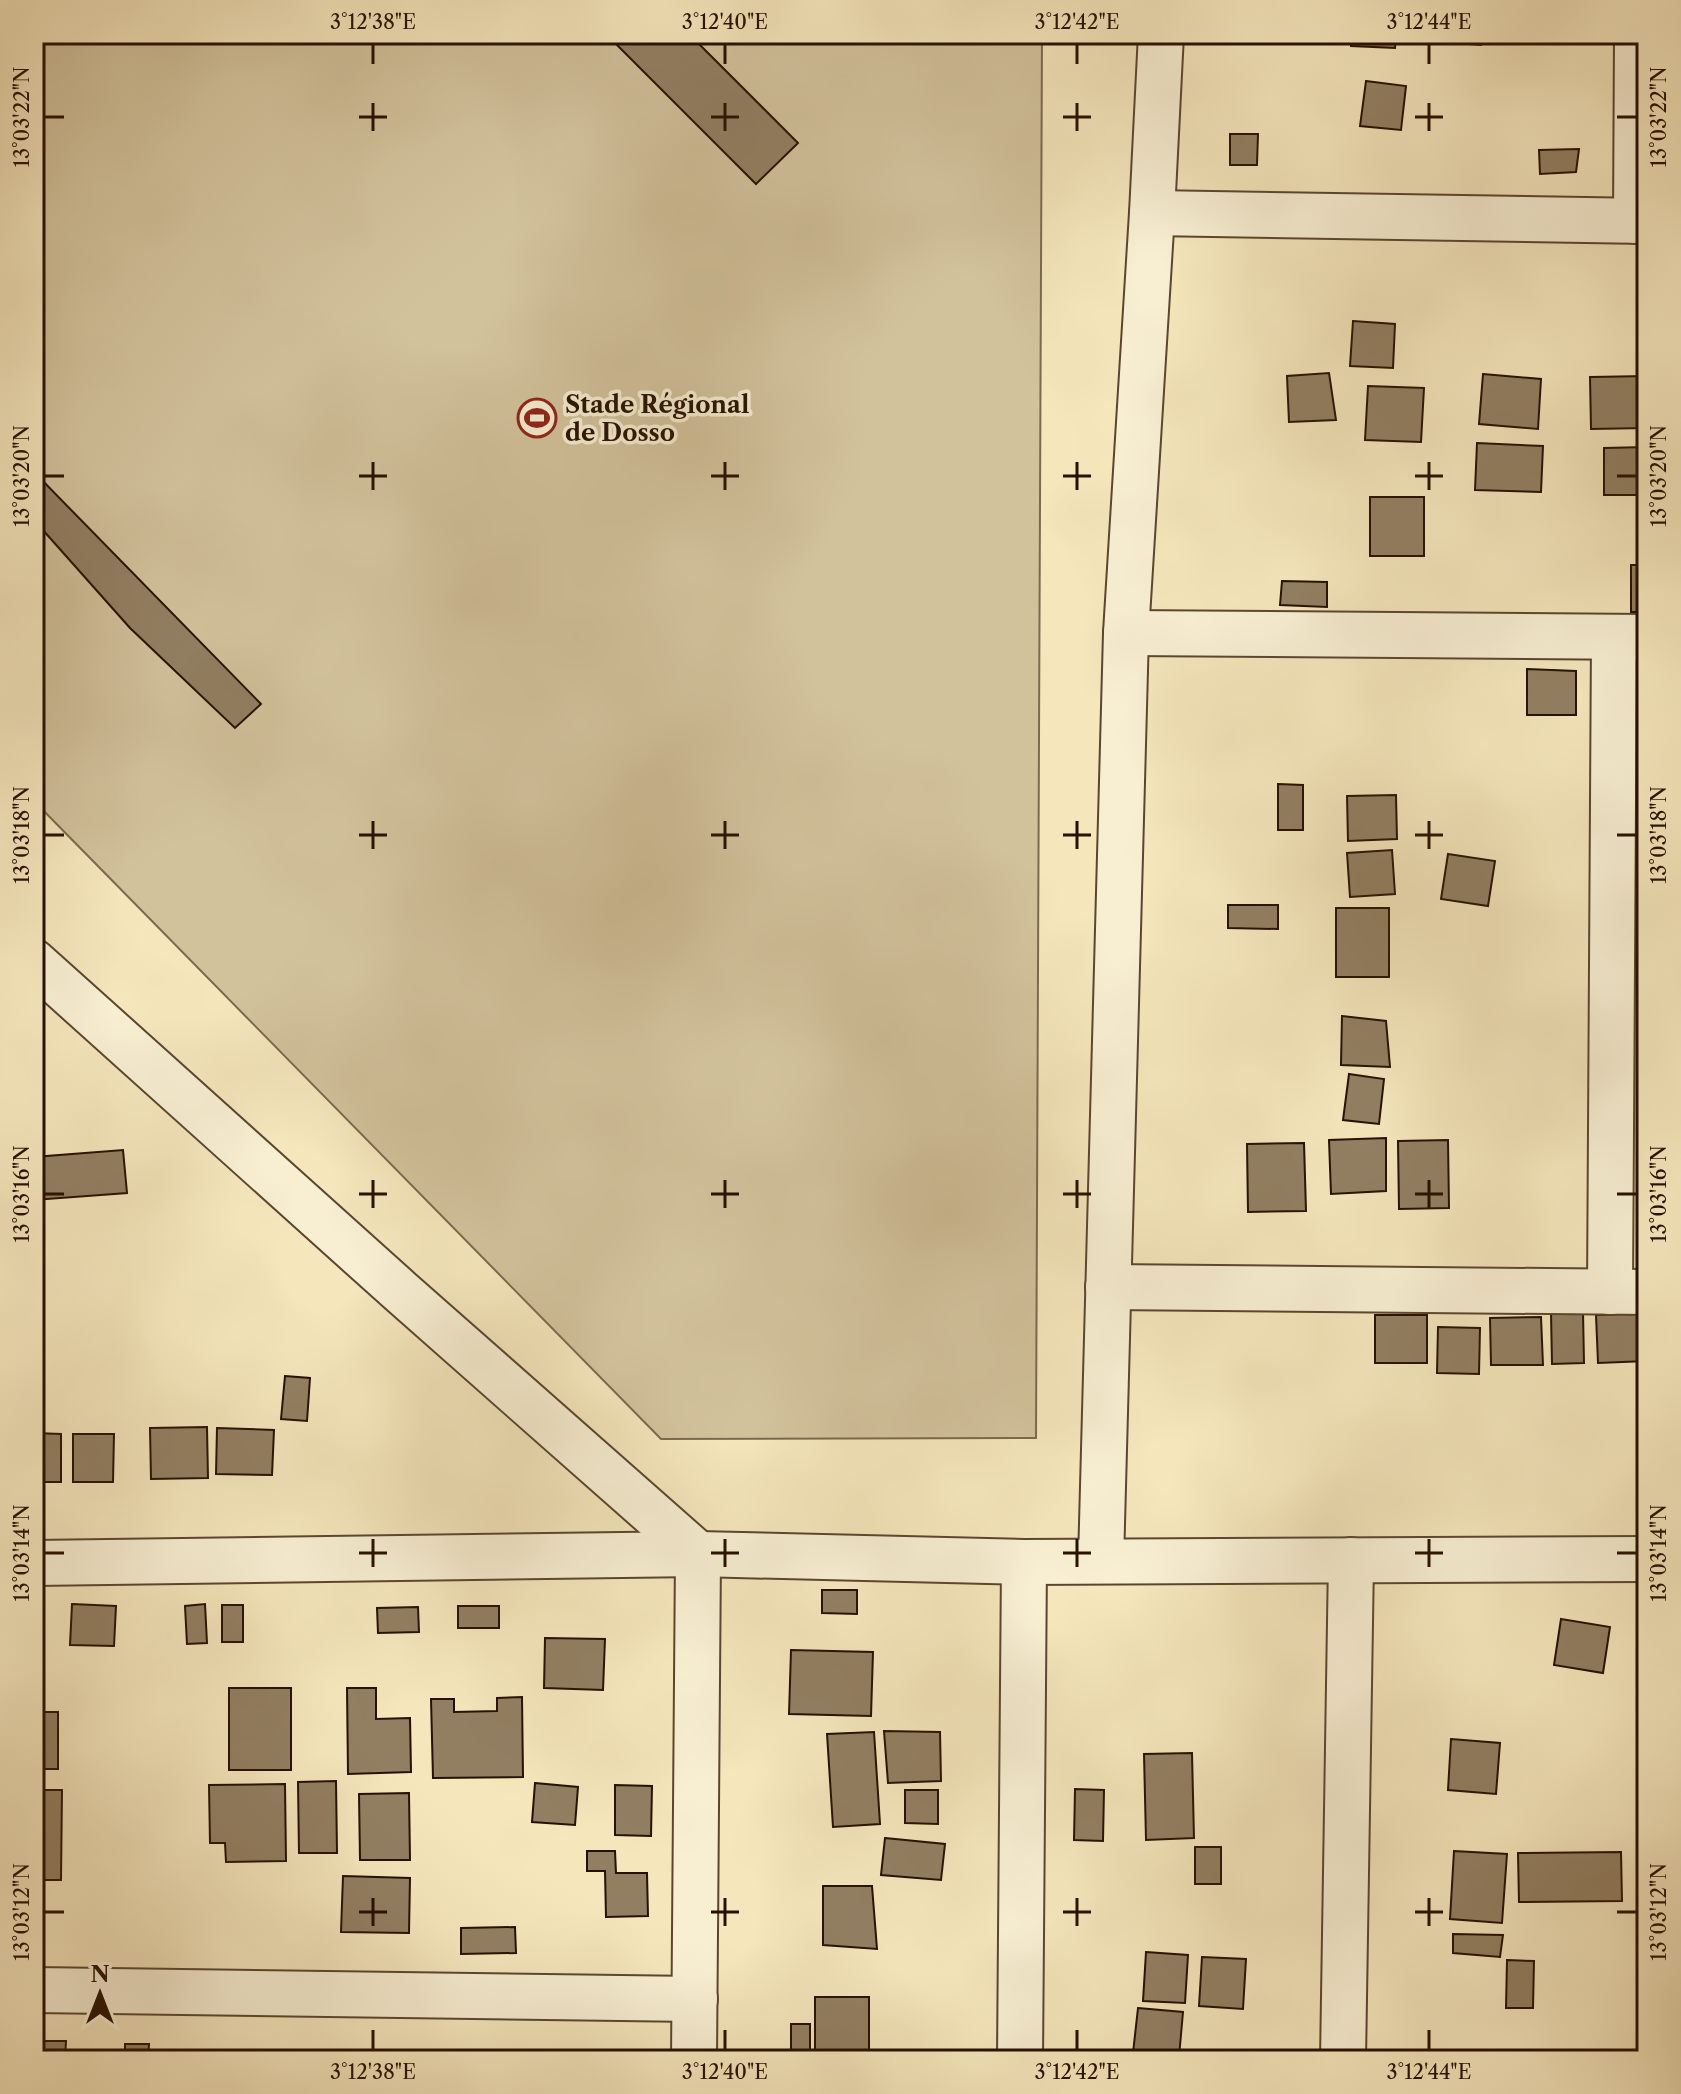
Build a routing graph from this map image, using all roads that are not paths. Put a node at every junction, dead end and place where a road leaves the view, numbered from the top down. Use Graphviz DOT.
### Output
graph roads {
  1 [pos="1161,34"];
  2 [pos="1637,34"];
  3 [pos="1152,213"];
  4 [pos="1641,221"];
  5 [pos="1126,633"];
  6 [pos="1630,637"];
  7 [pos="34,962"];
  8 [pos="1108,1287"];
  9 [pos="1628,1292"];
  10 [pos="698,1554"];
  11 [pos="1647,1559"];
  12 [pos="1351,1560"];
  13 [pos="1101,1561"];
  14 [pos="1024,1562"];
  15 [pos="34,1563"];
  16 [pos="34,1990"];
  17 [pos="695,1999"];
  18 [pos="694,2060"];
  19 [pos="1020,2060"];
  20 [pos="1343,2060"];
  1 -- 3 [label="street"];
  2 -- 4 [label="street"];
  3 -- 4 [label="street"];
  3 -- 5 [label="street"];
  5 -- 6 [label="street"];
  5 -- 8 [label="street"];
  6 -- 9 [label="street"];
  7 -- 10 [label="street"];
  8 -- 9 [label="street"];
  8 -- 13 [label="street"];
  10 -- 14 [label="street"];
  10 -- 15 [label="street"];
  10 -- 17 [label="street"];
  11 -- 12 [label="street"];
  12 -- 13 [label="street"];
  12 -- 20 [label="street"];
  13 -- 14 [label="street"];
  14 -- 19 [label="street"];
  16 -- 17 [label="street"];
  17 -- 18 [label="street"];
}
